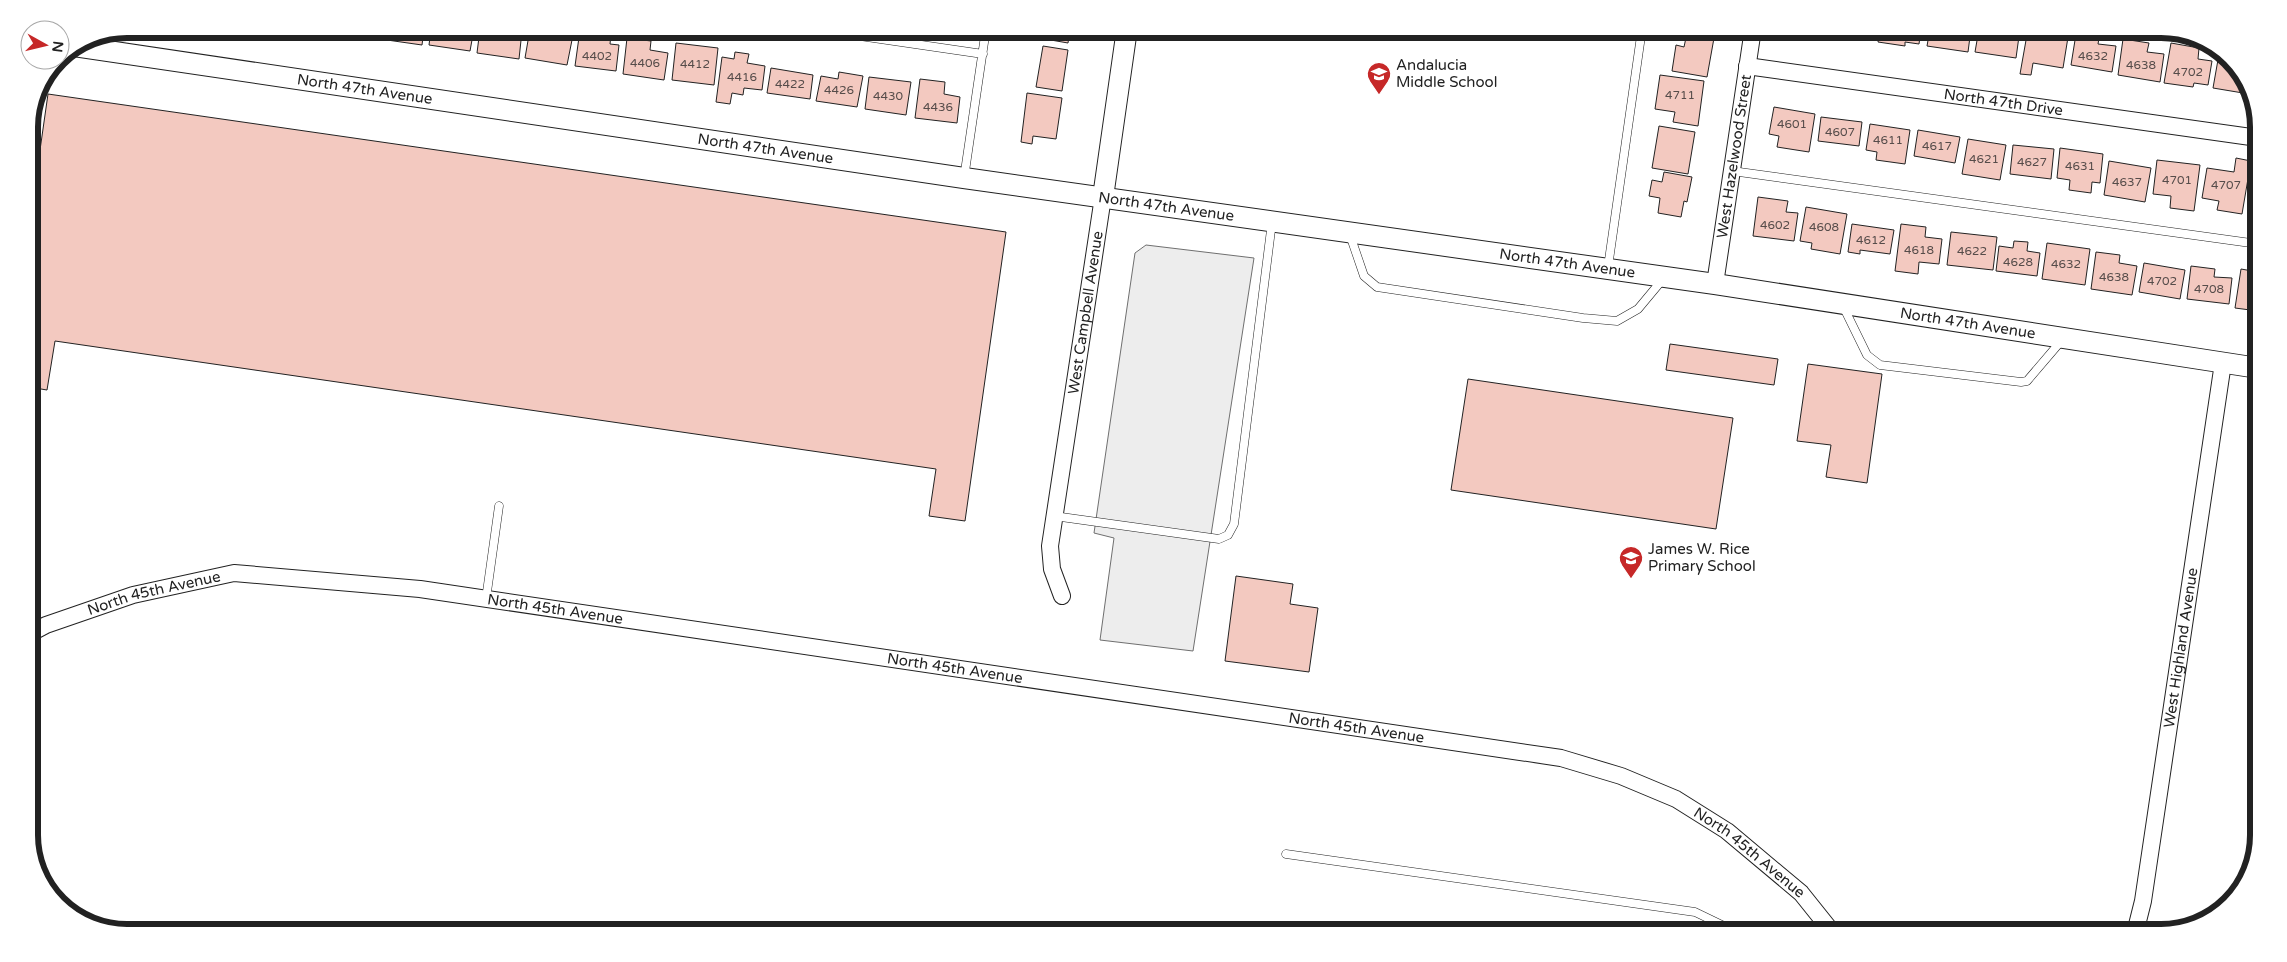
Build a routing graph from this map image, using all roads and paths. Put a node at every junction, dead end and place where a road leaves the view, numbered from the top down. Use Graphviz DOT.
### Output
graph roads {
  1 [pos="874,38"];
  2 [pos="985,38"];
  3 [pos="1126,38"];
  4 [pos="1641,38"];
  5 [pos="1752,38"];
  6 [pos="85,48"];
  7 [pos="983,54"];
  8 [pos="1747,66"];
  9 [pos="2249,137"];
  10 [pos="1732,171"];
  11 [pos="964,178"];
  12 [pos="1103,197"];
  13 [pos="1272,221"];
  14 [pos="1349,232"];
  15 [pos="2249,243"];
  16 [pos="1608,269"];
  17 [pos="1664,277"];
  18 [pos="1715,284"];
  19 [pos="1842,304"];
  20 [pos="2063,338"];
  21 [pos="2223,362"];
  22 [pos="2249,367"];
  23 [pos="500,506"];
  24 [pos="1054,516"];
  25 [pos="1062,596"];
  26 [pos="486,599"];
  27 [pos="38,629"];
  28 [pos="1286,854"];
  29 [pos="1720,924"];
  30 [pos="1826,924"];
  31 [pos="2137,924"];
  1 -- 7 [label="lane"];
  2 -- 7 [label="lane"];
  3 -- 12 [label="street, West Campbell Avenue"];
  4 -- 16 [label="lane"];
  5 -- 8 [label="street, West Hazelwood Street"];
  6 -- 11 [label="street, North 47th Avenue"];
  7 -- 11 [label="lane"];
  8 -- 9 [label="street, North 47th Drive"];
  8 -- 10 [label="street, West Hazelwood Street"];
  10 -- 15 [label="lane"];
  10 -- 18 [label="street, West Hazelwood Street"];
  11 -- 12 [label="street, North 47th Avenue"];
  12 -- 13 [label="street, North 47th Avenue"];
  12 -- 24 [label="street, West Campbell Avenue"];
  13 -- 14 [label="street, North 47th Avenue"];
  13 -- 24 [label="lane"];
  14 -- 16 [label="street, North 47th Avenue"];
  14 -- 17 [label="lane"];
  16 -- 17 [label="street, North 47th Avenue"];
  17 -- 18 [label="street, North 47th Avenue"];
  18 -- 19 [label="street, North 47th Avenue"];
  19 -- 20 [label="street, North 47th Avenue"];
  19 -- 20 [label="lane"];
  20 -- 21 [label="street, North 47th Avenue"];
  21 -- 22 [label="street, North 47th Avenue"];
  21 -- 31 [label="street, West Highland Avenue"];
  23 -- 26 [label="lane"];
  24 -- 25 [label="street, West Campbell Avenue"];
  26 -- 27 [label="street, North 45th Avenue"];
  26 -- 30 [label="street, North 45th Avenue"];
  28 -- 29 [label="lane"];
}
